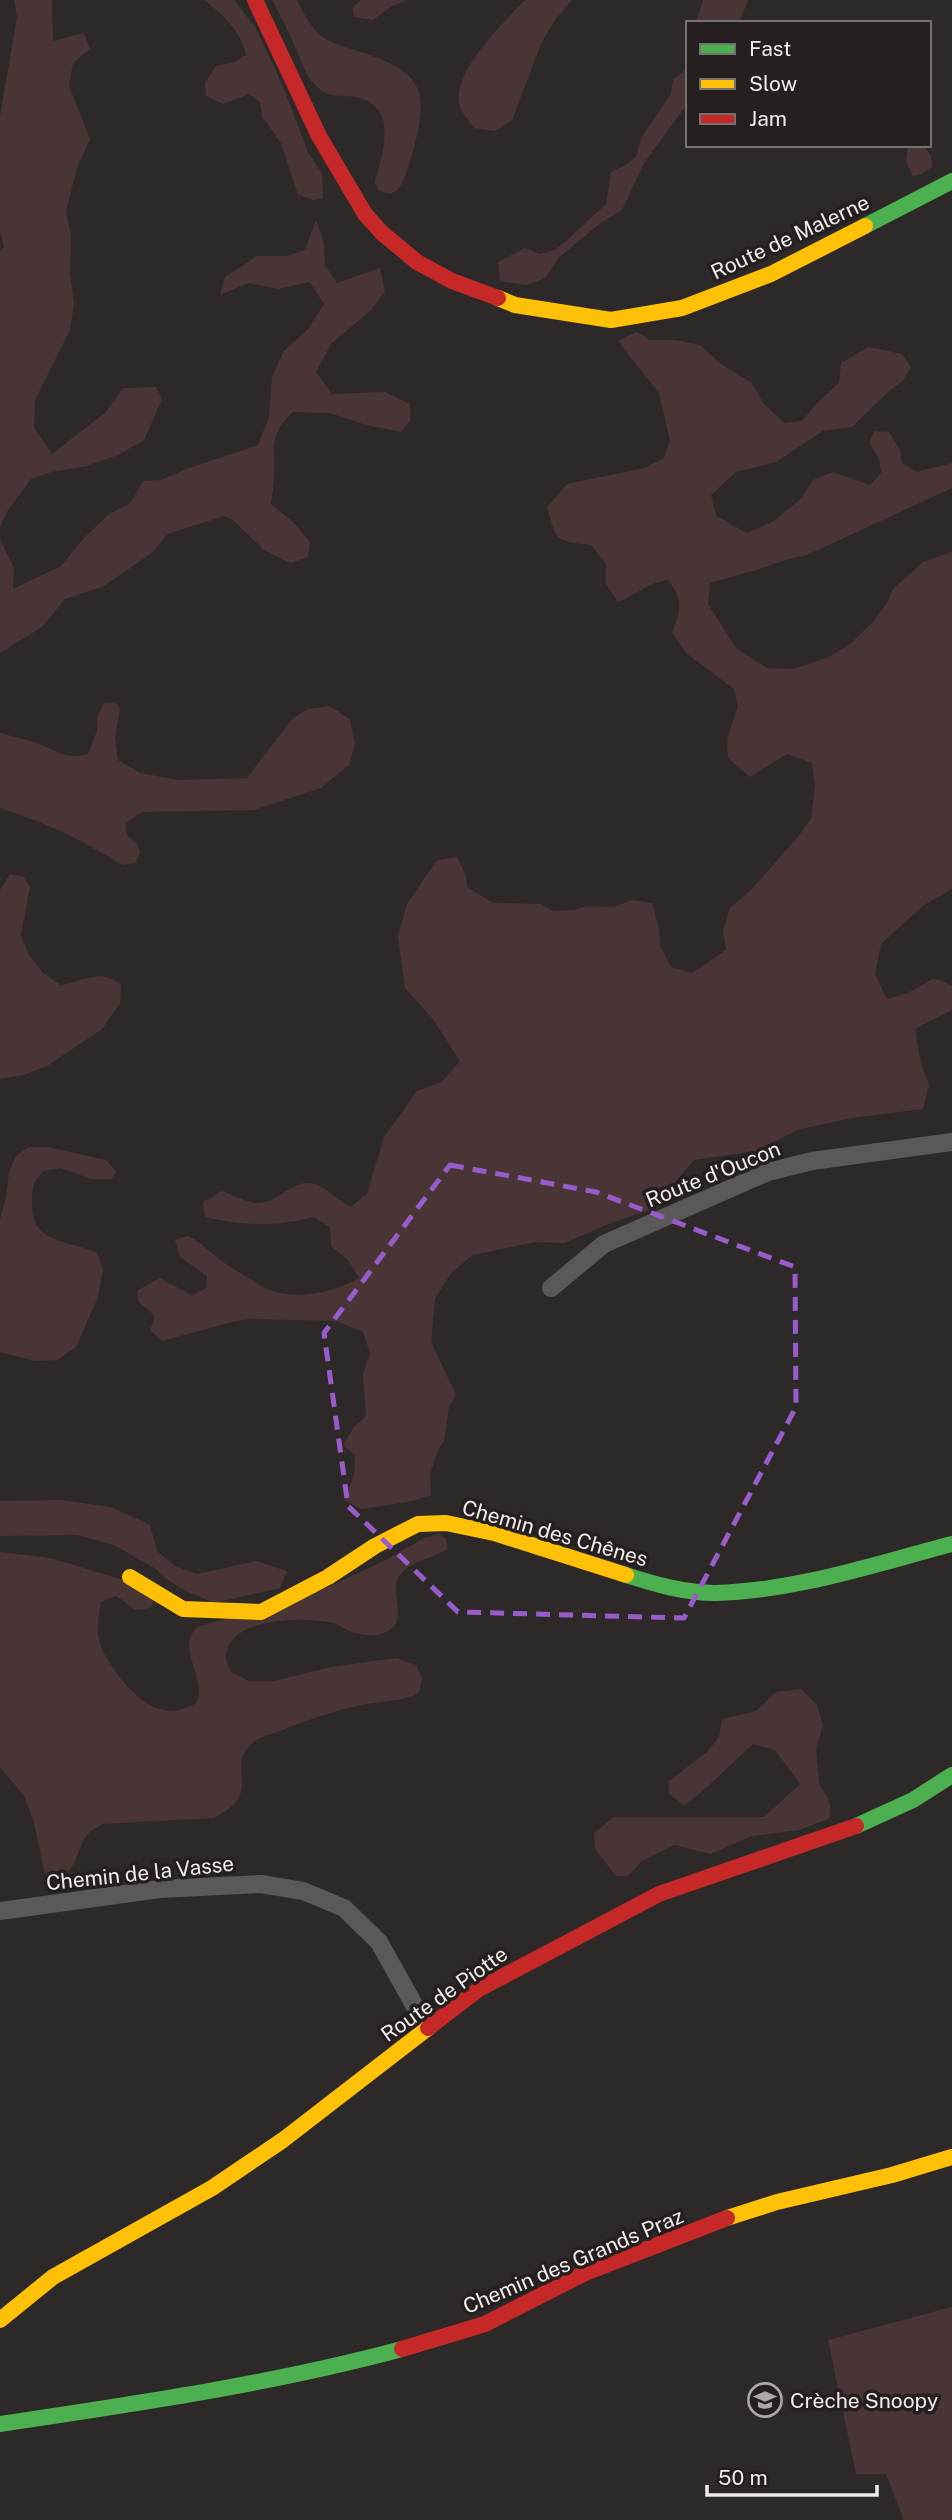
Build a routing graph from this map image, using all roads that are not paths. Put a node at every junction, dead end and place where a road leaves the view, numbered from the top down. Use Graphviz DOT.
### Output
graph roads {
  1 [pos="255,0"];
  2 [pos="952,181"];
  3 [pos="952,1142"];
  4 [pos="551,1288"];
  5 [pos="952,1544"];
  6 [pos="130,1577"];
  7 [pos="952,1776"];
  8 [pos="0,1911"];
  9 [pos="427,2028"];
  10 [pos="952,2157"];
  11 [pos="0,2320"];
  12 [pos="0,2424"];
  1 -- 2 [label="street, Route de Malerne"];
  3 -- 4 [label="street, Route d'Oucon"];
  5 -- 6 [label="street, Chemin des Chênes"];
  7 -- 9 [label="street, Route de Piotte"];
  8 -- 9 [label="street, Chemin de la Vasse"];
  9 -- 11 [label="street, Route de Piotte"];
  10 -- 12 [label="street, Chemin des Grands Praz"];
}
